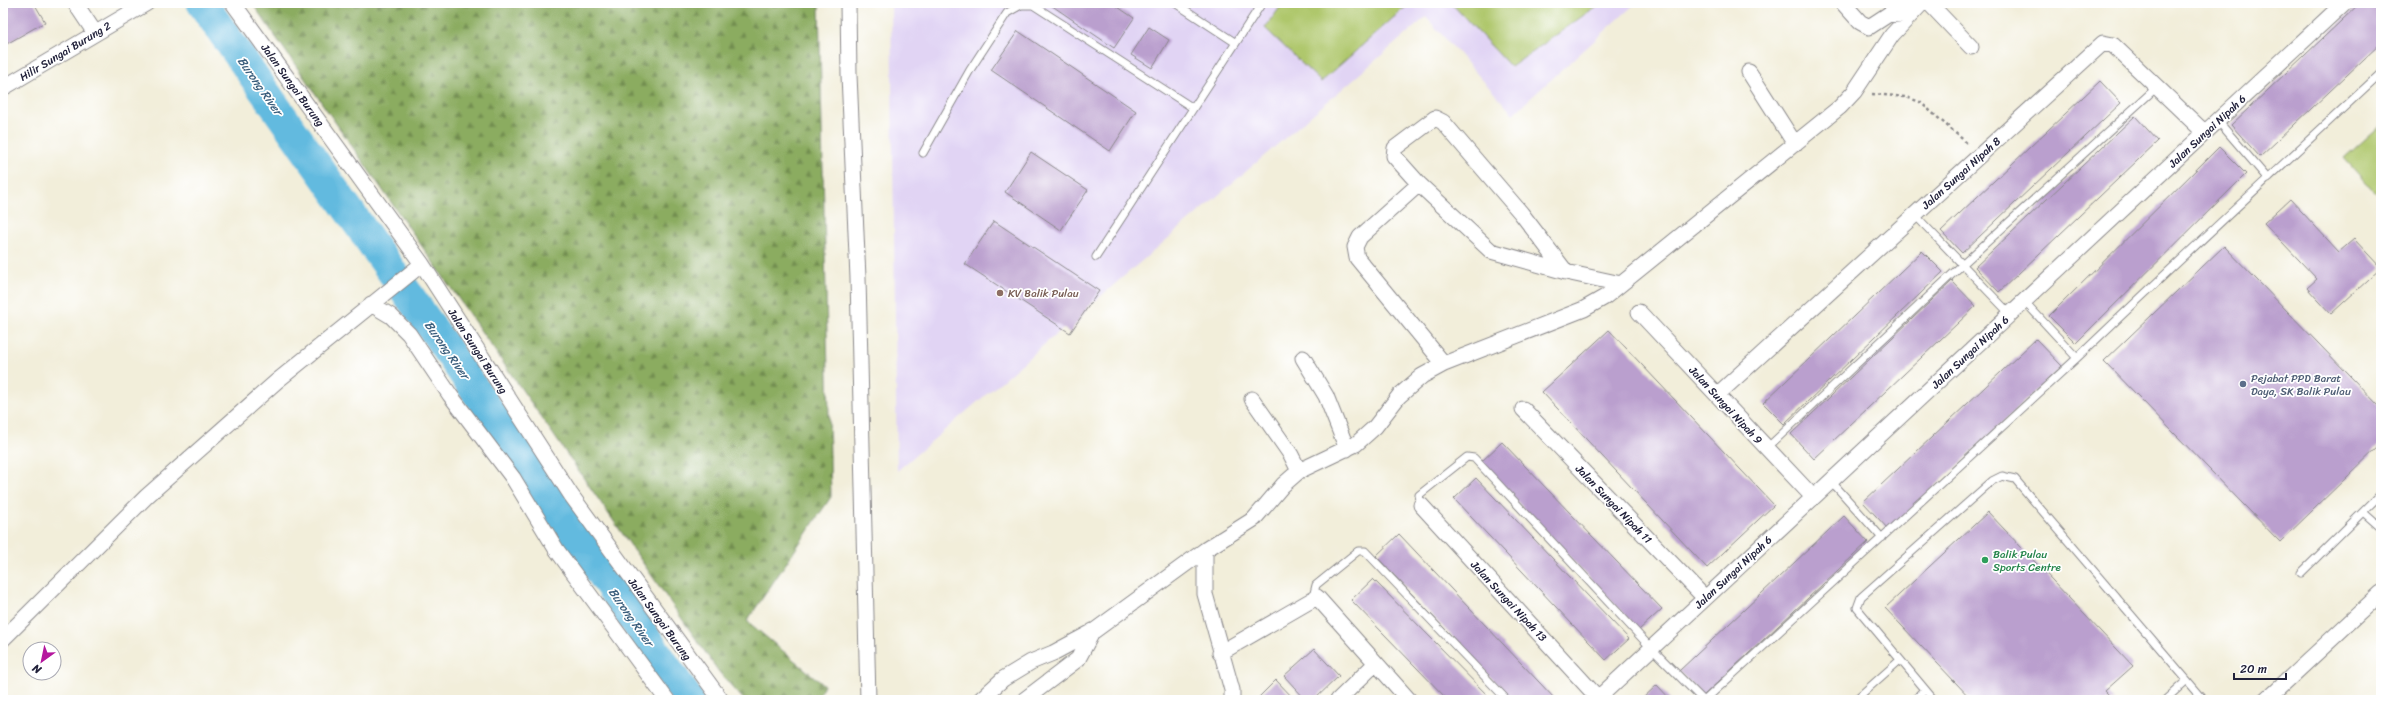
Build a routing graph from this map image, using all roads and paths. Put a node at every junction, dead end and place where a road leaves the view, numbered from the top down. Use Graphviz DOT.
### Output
graph roads {
  1 [pos="74,3"];
  2 [pos="147,3"];
  3 [pos="233,3"];
  4 [pos="848,3"];
  5 [pos="1175,3"];
  6 [pos="1262,3"];
  7 [pos="1843,3"];
  8 [pos="1922,3"];
  9 [pos="1929,3"];
  10 [pos="2344,3"];
  11 [pos="1908,16"];
  12 [pos="95,33"];
  13 [pos="1236,42"];
  14 [pos="1971,47"];
  15 [pos="1749,72"];
  16 [pos="2381,73"];
  17 [pos="2157,87"];
  18 [pos="3,88"];
  19 [pos="1854,92"];
  20 [pos="1193,108"];
  21 [pos="2218,121"];
  22 [pos="2205,133"];
  23 [pos="1795,144"];
  24 [pos="923,153"];
  25 [pos="1980,156"];
  26 [pos="2268,179"];
  27 [pos="1419,184"];
  28 [pos="1915,215"];
  29 [pos="1096,258"];
  30 [pos="1963,264"];
  31 [pos="417,268"];
  32 [pos="1566,272"];
  33 [pos="1621,284"];
  34 [pos="2024,301"];
  35 [pos="371,304"];
  36 [pos="1639,312"];
  37 [pos="2010,314"];
  38 [pos="1303,358"];
  39 [pos="2077,358"];
  40 [pos="1444,364"];
  41 [pos="1718,395"];
  42 [pos="1252,399"];
  43 [pos="1523,409"];
  44 [pos="1767,448"];
  45 [pos="1347,449"];
  46 [pos="1299,471"];
  47 [pos="1831,481"];
  48 [pos="2381,494"];
  49 [pos="1813,497"];
  50 [pos="1421,505"];
  51 [pos="2363,512"];
  52 [pos="2381,528"];
  53 [pos="1882,538"];
  54 [pos="1205,550"];
  55 [pos="2301,573"];
  56 [pos="2381,593"];
  57 [pos="1317,597"];
  58 [pos="1705,598"];
  59 [pos="1094,631"];
  60 [pos="3,639"];
  61 [pos="1651,648"];
  62 [pos="1220,652"];
  63 [pos="1900,660"];
  64 [pos="1376,664"];
  65 [pos="2186,681"];
  66 [pos="1925,690"];
  67 [pos="1597,699"];
  68 [pos="667,700"];
  69 [pos="721,700"];
  70 [pos="868,700"];
  71 [pos="980,700"];
  72 [pos="1024,700"];
  73 [pos="1232,700"];
  74 [pos="1338,700"];
  75 [pos="1409,700"];
  76 [pos="1507,700"];
  77 [pos="1704,700"];
  78 [pos="1855,700"];
  79 [pos="1914,700"];
  80 [pos="1934,700"];
  81 [pos="2165,700"];
  82 [pos="2204,700"];
  83 [pos="2266,700"];
  1 -- 12 [label="street"];
  2 -- 12 [label="street, Hilir Sungai Burung 2"];
  3 -- 31 [label="street, Jalan Sungai Burung"];
  4 -- 70 [label="street"];
  5 -- 13 [label="lane"];
  6 -- 13 [label="lane"];
  7 -- 11 [label="street"];
  8 -- 11 [label="street"];
  9 -- 14 [label="street"];
  10 -- 21 [label="street, Jalan Sungai Nipah 6"];
  11 -- 19 [label="street"];
  12 -- 18 [label="street, Hilir Sungai Burung 2"];
  13 -- 20 [label="lane"];
  15 -- 23 [label="street"];
  16 -- 26 [label="lane"];
  17 -- 22 [label="street, Jalan Sungai Nipah 8"];
  17 -- 25 [label="street, Jalan Sungai Nipah 8"];
  17 -- 30 [label="lane"];
  19 -- 23 [label="street"];
  19 -- 25 [label="path"];
  20 -- 24 [label="lane"];
  20 -- 29 [label="lane"];
  21 -- 22 [label="street, Jalan Sungai Nipah 6"];
  21 -- 26 [label="lane"];
  22 -- 34 [label="street, Jalan Sungai Nipah 6"];
  23 -- 33 [label="street"];
  25 -- 28 [label="street, Jalan Sungai Nipah 8"];
  26 -- 39 [label="lane"];
  27 -- 32 [label="street"];
  27 -- 32 [label="street"];
  27 -- 40 [label="street"];
  28 -- 30 [label="lane"];
  28 -- 41 [label="street, Jalan Sungai Nipah 8"];
  30 -- 37 [label="lane"];
  30 -- 44 [label="lane"];
  31 -- 35 [label="street"];
  31 -- 69 [label="street, Jalan Sungai Burung"];
  32 -- 33 [label="street"];
  33 -- 40 [label="street"];
  34 -- 37 [label="street, Jalan Sungai Nipah 6"];
  34 -- 39 [label="lane"];
  35 -- 60 [label="street"];
  35 -- 68 [label="street"];
  36 -- 41 [label="street, Jalan Sungai Nipah 9"];
  37 -- 47 [label="street, Jalan Sungai Nipah 6"];
  38 -- 45 [label="street"];
  39 -- 53 [label="lane"];
  40 -- 45 [label="street"];
  41 -- 44 [label="street, Jalan Sungai Nipah 9"];
  42 -- 46 [label="street"];
  43 -- 58 [label="street, Jalan Sungai Nipah 11"];
  44 -- 49 [label="street, Jalan Sungai Nipah 9"];
  45 -- 46 [label="street"];
  46 -- 54 [label="street"];
  47 -- 49 [label="street, Jalan Sungai Nipah 6"];
  47 -- 53 [label="lane"];
  48 -- 51 [label="lane"];
  49 -- 58 [label="street, Jalan Sungai Nipah 6"];
  50 -- 61 [label="lane"];
  50 -- 67 [label="street, Jalan Sungai Nipah 13"];
  51 -- 52 [label="lane"];
  51 -- 55 [label="lane"];
  53 -- 77 [label="lane"];
  54 -- 59 [label="street"];
  54 -- 62 [label="street"];
  56 -- 83 [label="street"];
  57 -- 62 [label="street"];
  57 -- 64 [label="street"];
  57 -- 76 [label="lane"];
  58 -- 61 [label="street, Jalan Sungai Nipah 6"];
  59 -- 71 [label="street"];
  59 -- 72 [label="street"];
  61 -- 67 [label="street, Jalan Sungai Nipah 6"];
  61 -- 77 [label="lane"];
  62 -- 73 [label="street"];
  63 -- 65 [label="lane"];
  63 -- 66 [label="lane"];
  63 -- 78 [label="lane"];
  64 -- 74 [label="street"];
  64 -- 75 [label="street"];
  65 -- 81 [label="lane"];
  65 -- 82 [label="lane"];
  66 -- 79 [label="lane"];
  66 -- 80 [label="lane"];
}
